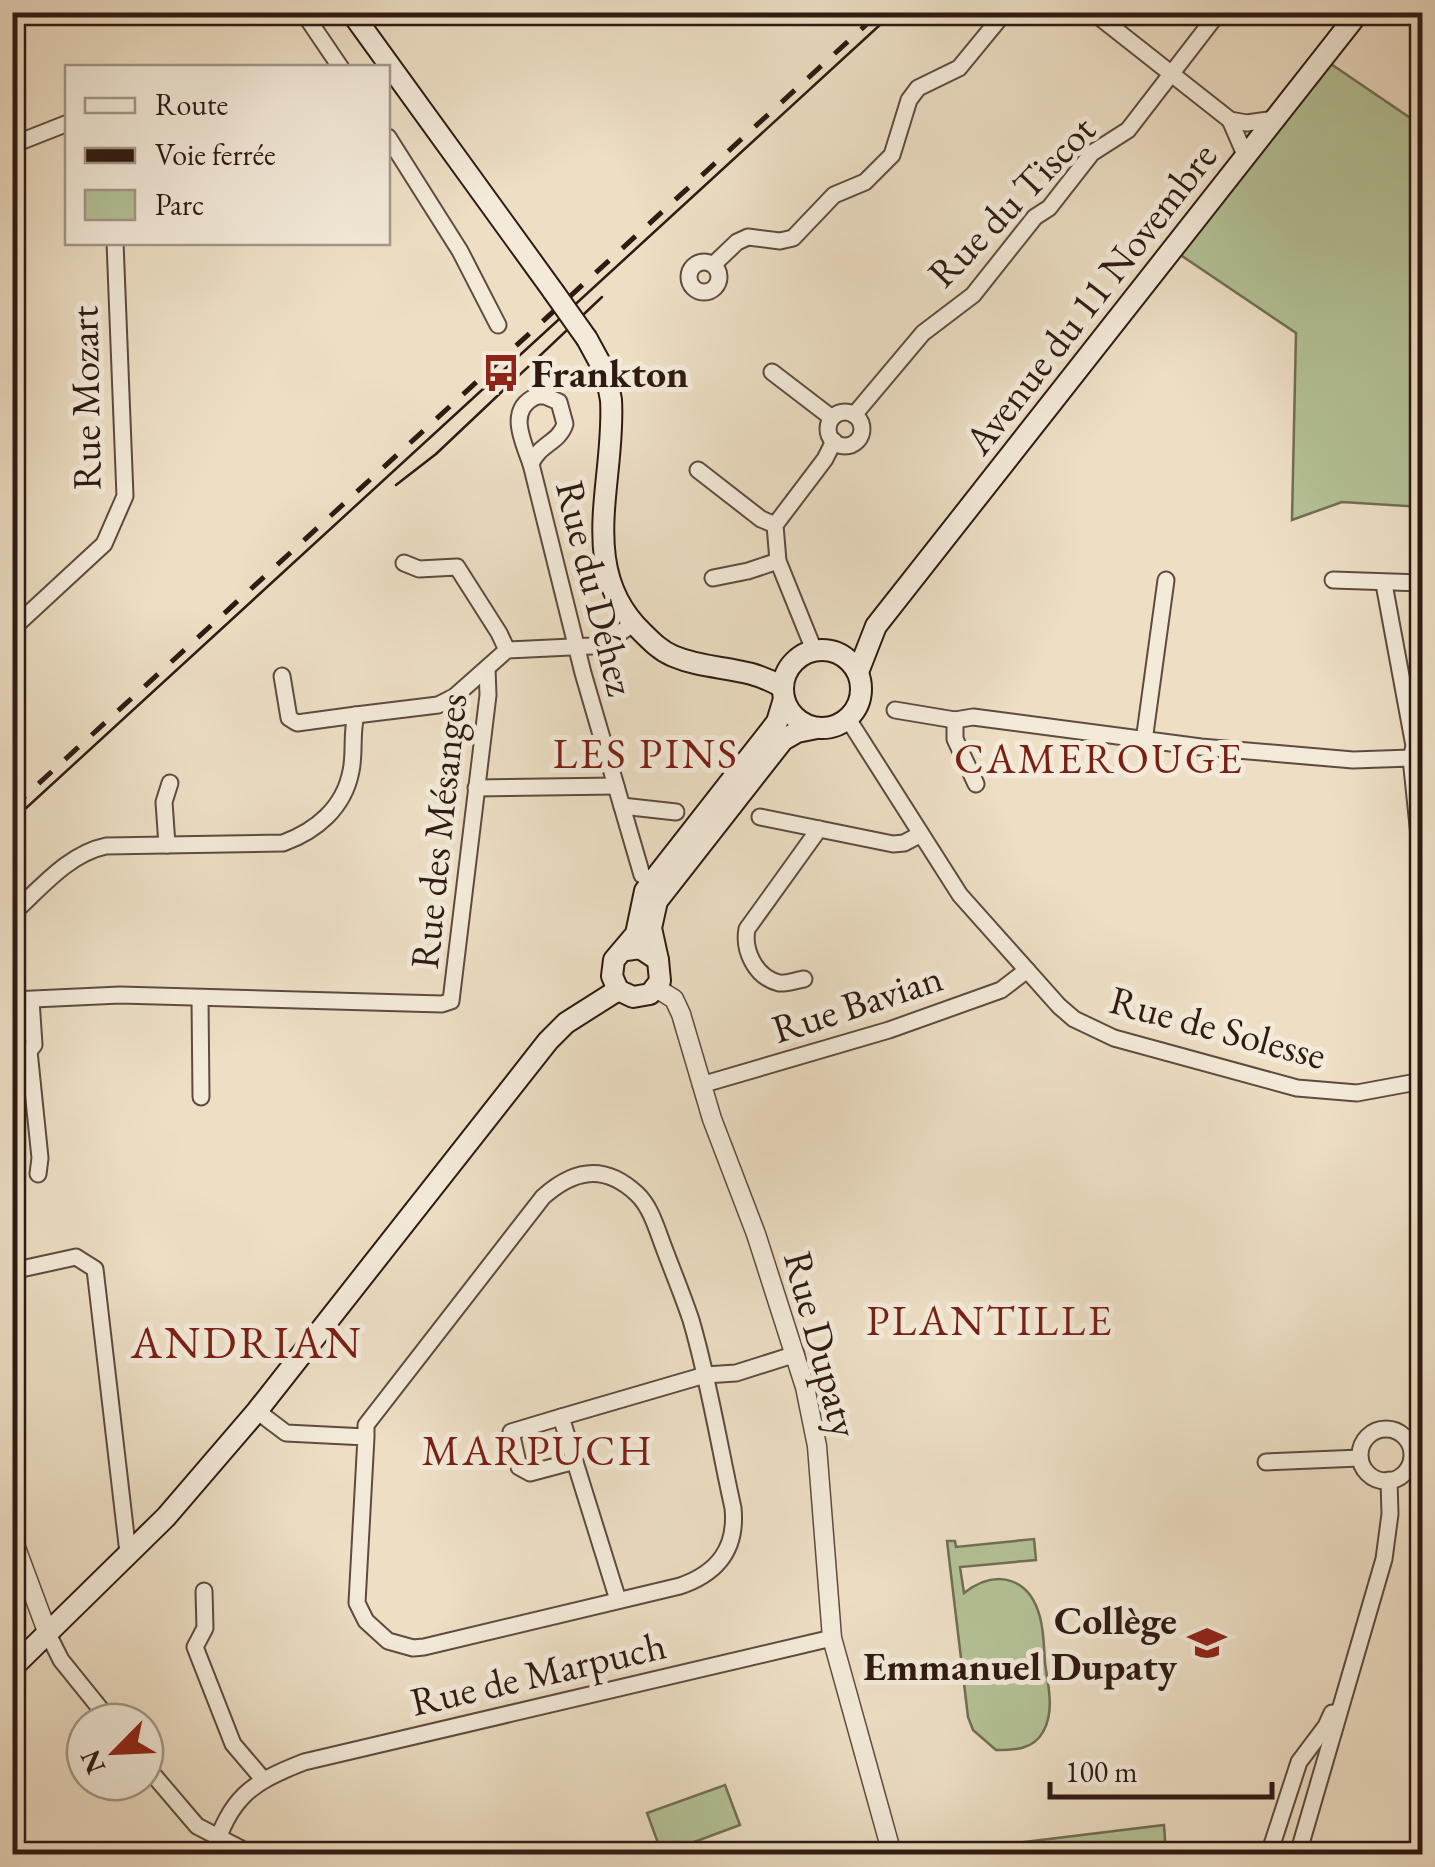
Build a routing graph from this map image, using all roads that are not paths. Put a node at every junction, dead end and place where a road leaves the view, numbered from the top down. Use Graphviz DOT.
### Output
graph roads {
  1 [pos="303,12"];
  2 [pos="351,12"];
  3 [pos="1004,12"];
  4 [pos="1093,12"];
  5 [pos="1219,12"];
  6 [pos="1359,12"];
  7 [pos="338,65"];
  8 [pos="389,65"];
  9 [pos="390,66"];
  10 [pos="1173,75"];
  11 [pos="1230,120"];
  12 [pos="1276,120"];
  13 [pos="65,125"];
  14 [pos="390,139"];
  15 [pos="12,146"];
  16 [pos="1246,157"];
  17 [pos="115,245"];
  18 [pos="714,264"];
  19 [pos="498,325"];
  20 [pos="772,372"];
  21 [pos="854,415"];
  22 [pos="832,418"];
  23 [pos="834,441"];
  24 [pos="531,464"];
  25 [pos="698,470"];
  26 [pos="775,525"];
  27 [pos="778,560"];
  28 [pos="404,563"];
  29 [pos="712,578"];
  30 [pos="1166,580"];
  31 [pos="1333,580"];
  32 [pos="1384,584"];
  33 [pos="1422,584"];
  34 [pos="632,624"];
  35 [pos="876,626"];
  36 [pos="12,629"];
  37 [pos="577,647"];
  38 [pos="506,650"];
  39 [pos="824,651"];
  40 [pos="791,664"];
  41 [pos="487,668"];
  42 [pos="737,668"];
  43 [pos="858,672"];
  44 [pos="282,676"];
  45 [pos="783,693"];
  46 [pos="894,710"];
  47 [pos="356,716"];
  48 [pos="848,719"];
  49 [pos="955,720"];
  50 [pos="817,728"];
  51 [pos="1144,741"];
  52 [pos="1417,756"];
  53 [pos="170,783"];
  54 [pos="976,784"];
  55 [pos="616,786"];
  56 [pos="476,788"];
  57 [pos="622,806"];
  58 [pos="676,812"];
  59 [pos="760,817"];
  60 [pos="819,828"];
  61 [pos="921,834"];
  62 [pos="168,845"];
  63 [pos="1422,865"];
  64 [pos="642,875"];
  65 [pos="12,914"];
  66 [pos="626,950"];
  67 [pos="658,960"];
  68 [pos="1027,970"];
  69 [pos="804,979"];
  70 [pos="656,988"];
  71 [pos="618,990"];
  72 [pos="200,998"];
  73 [pos="12,1000"];
  74 [pos="31,1000"];
  75 [pos="21,1051"];
  76 [pos="1422,1081"];
  77 [pos="702,1085"];
  78 [pos="200,1097"];
  79 [pos="38,1174"];
  80 [pos="12,1270"];
  81 [pos="796,1354"];
  82 [pos="705,1375"];
  83 [pos="257,1410"];
  84 [pos="561,1416"];
  85 [pos="366,1437"];
  86 [pos="1416,1437"];
  87 [pos="1360,1458"];
  88 [pos="576,1461"];
  89 [pos="1266,1462"];
  90 [pos="1389,1480"];
  91 [pos="12,1537"];
  92 [pos="128,1553"];
  93 [pos="204,1591"];
  94 [pos="618,1600"];
  95 [pos="48,1634"];
  96 [pos="832,1638"];
  97 [pos="12,1668"];
  98 [pos="1344,1688"];
  99 [pos="95,1702"];
  100 [pos="1299,1762"];
  101 [pos="1324,1770"];
  102 [pos="262,1778"];
  103 [pos="165,1788"];
  104 [pos="218,1837"];
  105 [pos="1274,1850"];
  106 [pos="212,1854"];
  107 [pos="251,1854"];
  108 [pos="892,1854"];
  109 [pos="1298,1854"];
  1 -- 7 [label="street"];
  2 -- 8 [label="main road, bridge"];
  3 -- 18 [label="street"];
  4 -- 10 [label="street"];
  5 -- 10 [label="street, Rue du Tiscot"];
  6 -- 12 [label="main road, Avenue du 11 Novembre"];
  9 -- 34 [label="main road, bridge"];
  10 -- 11 [label="street"];
  10 -- 21 [label="street, Rue du Tiscot"];
  11 -- 12 [label="street"];
  11 -- 16 [label="street"];
  12 -- 16 [label="main road, Avenue du 11 Novembre"];
  13 -- 15 [label="street"];
  14 -- 19 [label="street"];
  16 -- 35 [label="main road, Avenue du 11 Novembre"];
  17 -- 36 [label="street, Rue Mozart"];
  20 -- 22 [label="street"];
  21 -- 22 [label="street"];
  21 -- 23 [label="street, Rue du Tiscot"];
  22 -- 23 [label="street"];
  23 -- 26 [label="street, Rue du Tiscot"];
  24 -- 37 [label="street, Rue du Déhez"];
  25 -- 26 [label="street"];
  26 -- 27 [label="street"];
  27 -- 29 [label="street"];
  27 -- 39 [label="street"];
  28 -- 38 [label="street"];
  30 -- 51 [label="street"];
  31 -- 32 [label="street"];
  32 -- 33 [label="street"];
  32 -- 52 [label="street"];
  34 -- 37 [label="street"];
  34 -- 42 [label="main road"];
  35 -- 39 [label="main road, Avenue du 11 Novembre"];
  35 -- 43 [label="main road, Avenue du 11 Novembre"];
  37 -- 38 [label="street"];
  37 -- 55 [label="street, Rue du Déhez"];
  38 -- 41 [label="street"];
  39 -- 40 [label="main road"];
  39 -- 43 [label="main road"];
  40 -- 42 [label="main road"];
  40 -- 45 [label="main road"];
  41 -- 47 [label="street"];
  41 -- 56 [label="street, Rue des Mésanges"];
  42 -- 45 [label="main road"];
  43 -- 48 [label="main road"];
  44 -- 47 [label="street"];
  45 -- 50 [label="main road"];
  45 -- 66 [label="main road"];
  46 -- 49 [label="street"];
  47 -- 62 [label="street"];
  48 -- 50 [label="main road"];
  48 -- 61 [label="street, Rue de Solesse"];
  49 -- 51 [label="street"];
  49 -- 54 [label="street"];
  50 -- 67 [label="main road"];
  51 -- 52 [label="street"];
  52 -- 63 [label="street"];
  53 -- 62 [label="street"];
  55 -- 56 [label="street"];
  55 -- 57 [label="street, Rue du Déhez"];
  56 -- 72 [label="street, Rue des Mésanges"];
  57 -- 58 [label="street"];
  57 -- 64 [label="street, Rue du Déhez"];
  59 -- 60 [label="street"];
  60 -- 61 [label="street"];
  60 -- 69 [label="street"];
  61 -- 68 [label="street, Rue de Solesse"];
  62 -- 65 [label="street"];
  66 -- 67 [label="main road"];
  66 -- 71 [label="main road"];
  67 -- 70 [label="main road"];
  68 -- 76 [label="street, Rue de Solesse"];
  68 -- 77 [label="street, Rue Bavian"];
  70 -- 71 [label="main road"];
  70 -- 77 [label="street, Rue Dupaty"];
  71 -- 83 [label="main road"];
  72 -- 74 [label="street"];
  72 -- 78 [label="street"];
  73 -- 74 [label="street"];
  74 -- 75 [label="street"];
  75 -- 79 [label="street"];
  77 -- 81 [label="street, Rue Dupaty"];
  80 -- 92 [label="street"];
  81 -- 82 [label="street"];
  81 -- 96 [label="street, Rue Dupaty"];
  82 -- 84 [label="street"];
  82 -- 85 [label="street"];
  82 -- 94 [label="street"];
  83 -- 85 [label="street"];
  83 -- 92 [label="main road"];
  84 -- 88 [label="street"];
  84 -- 88 [label="street"];
  85 -- 94 [label="street"];
  86 -- 87 [label="street"];
  86 -- 90 [label="street"];
  87 -- 89 [label="street"];
  87 -- 90 [label="street"];
  88 -- 94 [label="street"];
  90 -- 98 [label="street"];
  91 -- 95 [label="street"];
  92 -- 95 [label="main road"];
  93 -- 102 [label="street"];
  95 -- 97 [label="main road"];
  95 -- 99 [label="street"];
  96 -- 102 [label="street, Rue de Marpuch"];
  96 -- 108 [label="street, Rue Dupaty"];
  98 -- 100 [label="street"];
  98 -- 101 [label="street"];
  100 -- 101 [label="street"];
  100 -- 105 [label="street"];
  101 -- 109 [label="street"];
  102 -- 104 [label="street, Rue de Marpuch"];
  103 -- 104 [label="street"];
  104 -- 106 [label="street, Rue de Marpuch"];
  104 -- 107 [label="street"];
}
